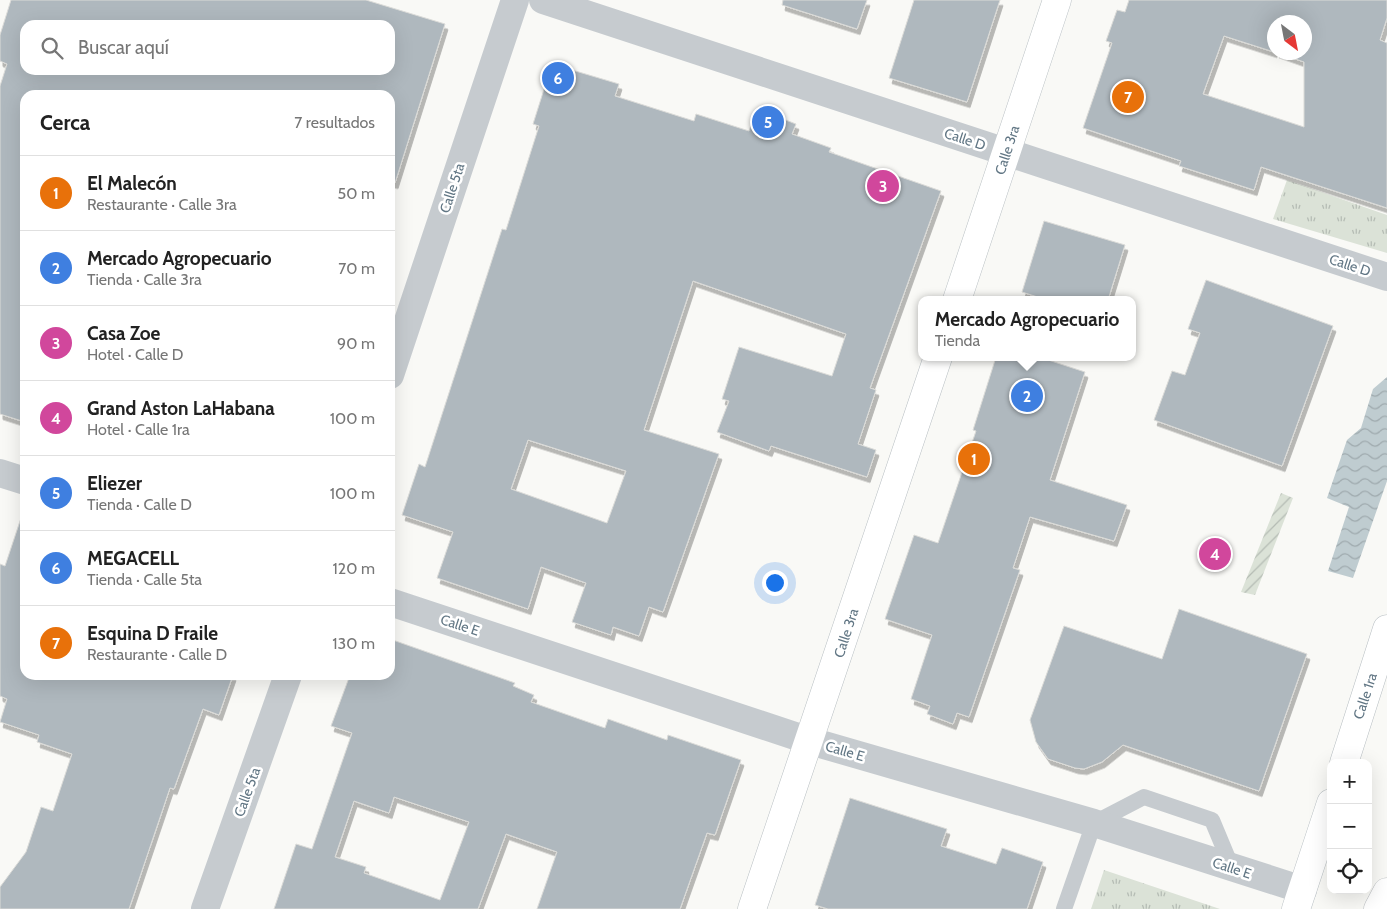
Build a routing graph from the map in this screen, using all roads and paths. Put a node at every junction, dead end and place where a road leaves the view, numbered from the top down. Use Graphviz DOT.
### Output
graph roads {
  1 [pos="515,0"];
  2 [pos="543,0"];
  3 [pos="1057,0"];
  4 [pos="1006,152"];
  5 [pos="1387,277"];
  6 [pos="958,296"];
  7 [pos="395,360"];
  8 [pos="937,361"];
  9 [pos="0,473"];
  10 [pos="20,479"];
  11 [pos="395,604"];
  12 [pos="1387,629"];
  13 [pos="286,680"];
  14 [pos="810,741"];
  15 [pos="1345,759"];
  16 [pos="1331,804"];
  17 [pos="1094,823"];
  18 [pos="1232,868"];
  19 [pos="1387,892"];
  20 [pos="1299,899"];
  21 [pos="205,909"];
  22 [pos="752,909"];
  23 [pos="1064,909"];
  24 [pos="1378,909"];
  1 -- 7 [label="street, Calle 5ta"];
  2 -- 4 [label="street, Calle D"];
  3 -- 4 [label="main road, Calle 3ra"];
  4 -- 5 [label="street, Calle D"];
  4 -- 6 [label="main road, Calle 3ra"];
  8 -- 14 [label="main road, Calle 3ra"];
  9 -- 10 [label="street"];
  11 -- 14 [label="street, Calle E"];
  12 -- 15 [label="main road, Calle 1ra"];
  13 -- 21 [label="street, Calle 5ta"];
  14 -- 17 [label="street, Calle E"];
  14 -- 22 [label="main road, Calle 3ra"];
  16 -- 20 [label="main road"];
  17 -- 18 [label="street, Calle E"];
  17 -- 18 [label="lane"];
  17 -- 23 [label="lane"];
  18 -- 20 [label="street, Calle E"];
  19 -- 24 [label="main road"];
}
